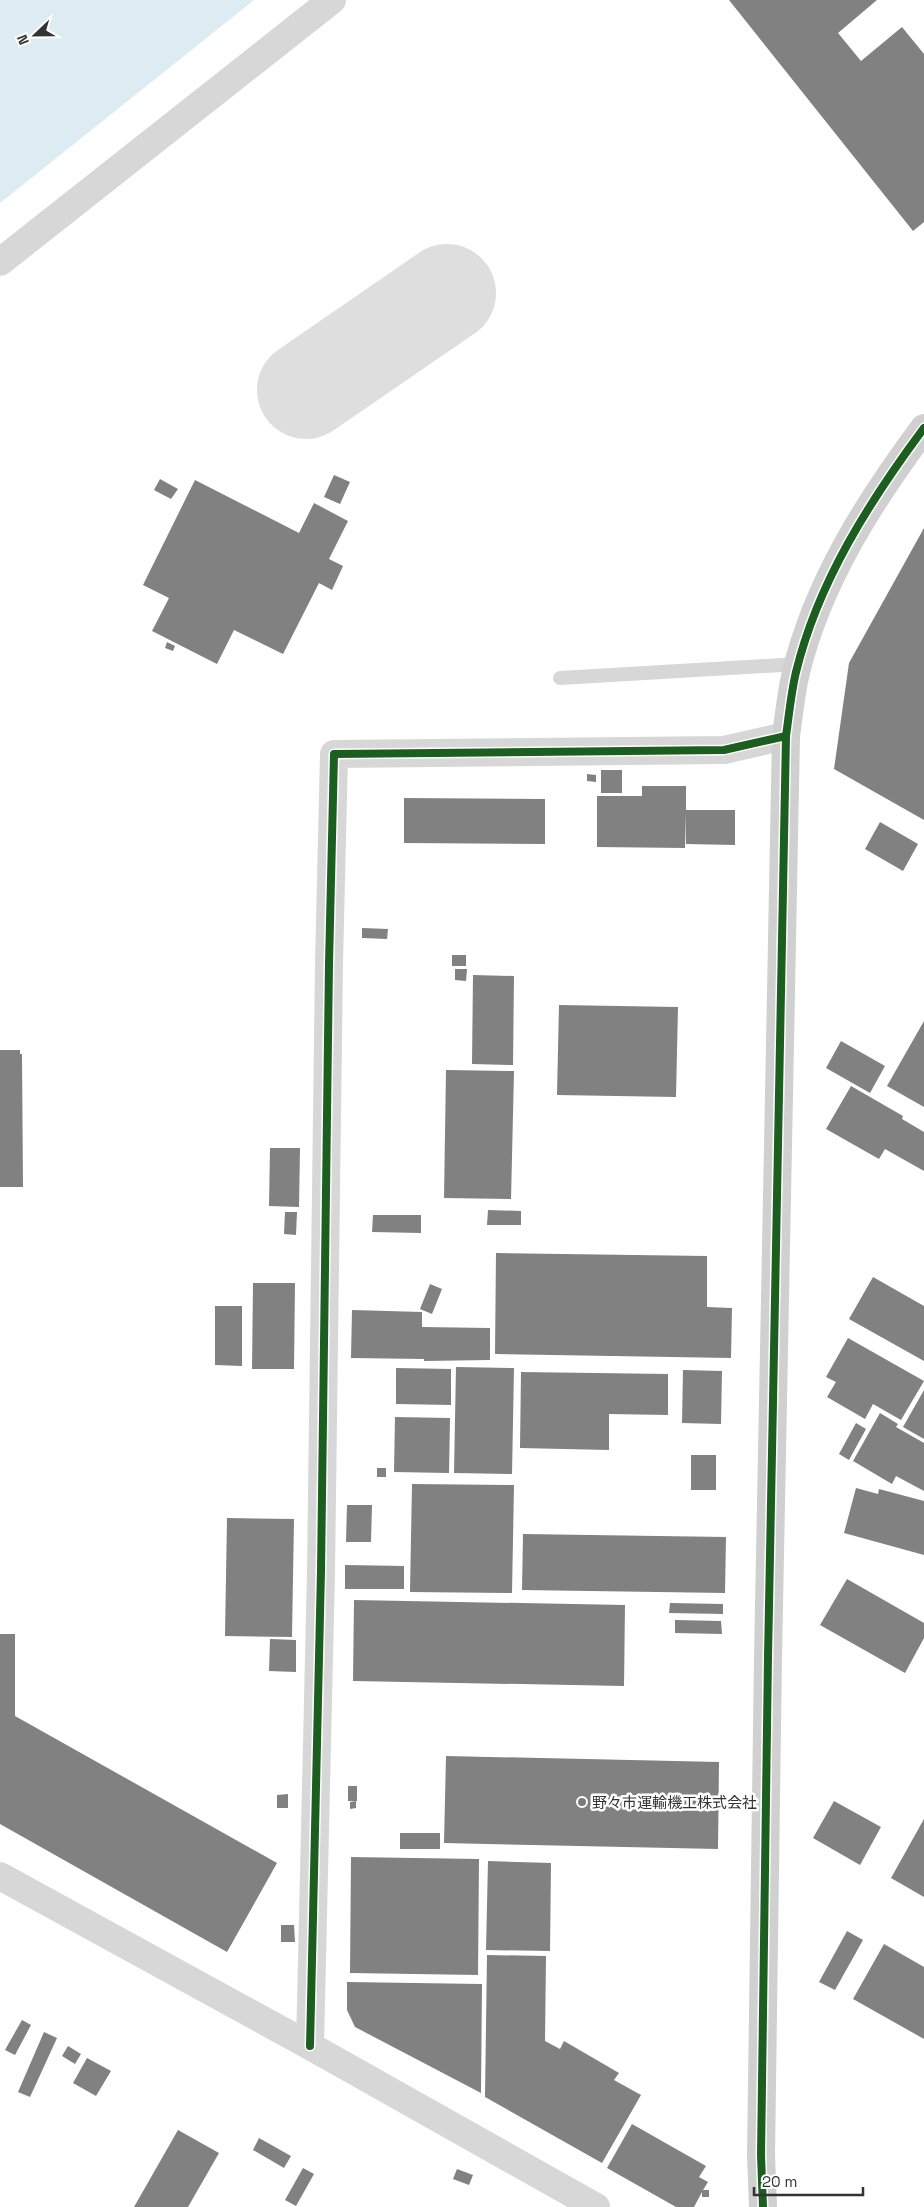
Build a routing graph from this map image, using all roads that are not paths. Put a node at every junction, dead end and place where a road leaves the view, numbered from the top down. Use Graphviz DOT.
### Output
graph roads {
  1 [pos="332,0"];
  2 [pos="0,262"];
  3 [pos="924,428"];
  4 [pos="799,664"];
  5 [pos="560,678"];
  6 [pos="786,736"];
  7 [pos="0,1876"];
  8 [pos="310,2046"];
  9 [pos="596,2207"];
  10 [pos="763,2207"];
  1 -- 2 [label="street"];
  3 -- 4 [label="street"];
  4 -- 5 [label="lane"];
  4 -- 6 [label="street"];
  6 -- 8 [label="street"];
  6 -- 10 [label="street"];
  7 -- 8 [label="street"];
  8 -- 9 [label="street"];
}
